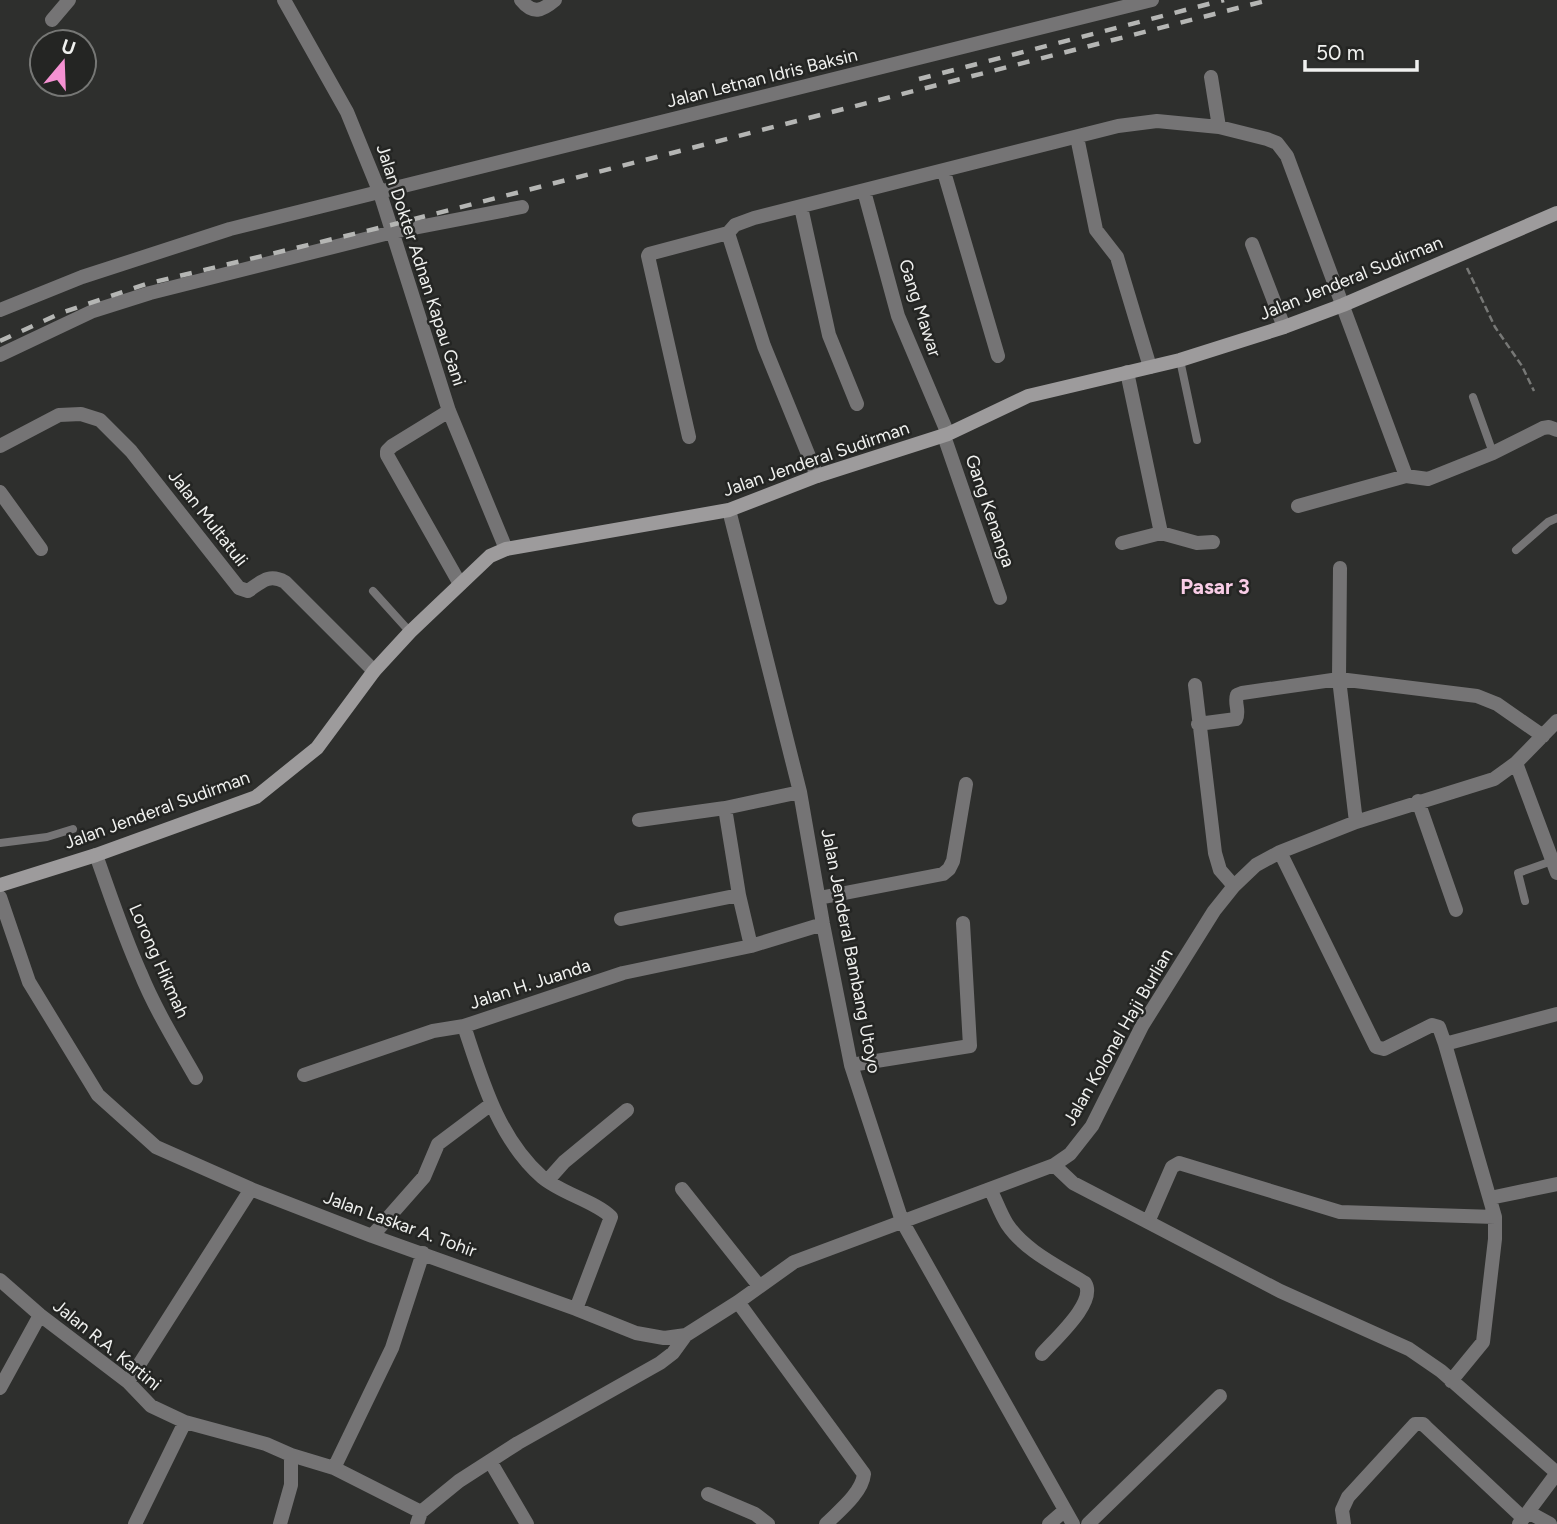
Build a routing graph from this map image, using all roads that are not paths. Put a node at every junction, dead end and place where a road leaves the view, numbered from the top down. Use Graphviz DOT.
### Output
graph roads {
  1 [pos="69,0"];
  2 [pos="284,0"];
  3 [pos="521,0"];
  4 [pos="555,0"];
  5 [pos="1152,0"];
  6 [pos="52,20"];
  7 [pos="1211,77"];
  8 [pos="1219,127"];
  9 [pos="1077,137"];
  10 [pos="944,172"];
  11 [pos="864,191"];
  12 [pos="380,193"];
  13 [pos="522,207"];
  14 [pos="801,207"];
  15 [pos="1557,214"];
  16 [pos="393,232"];
  17 [pos="728,233"];
  18 [pos="1252,244"];
  19 [pos="1343,305"];
  20 [pos="0,310"];
  21 [pos="1284,327"];
  22 [pos="0,355"];
  23 [pos="998,356"];
  24 [pos="1180,360"];
  25 [pos="1150,367"];
  26 [pos="1127,372"];
  27 [pos="1473,397"];
  28 [pos="857,404"];
  29 [pos="449,411"];
  30 [pos="1557,430"];
  31 [pos="946,435"];
  32 [pos="689,437"];
  33 [pos="1197,440"];
  34 [pos="0,446"];
  35 [pos="1493,453"];
  36 [pos="817,476"];
  37 [pos="1406,476"];
  38 [pos="0,492"];
  39 [pos="1298,506"];
  40 [pos="729,510"];
  41 [pos="1557,518"];
  42 [pos="1161,533"];
  43 [pos="1213,542"];
  44 [pos="1122,543"];
  45 [pos="41,549"];
  46 [pos="506,549"];
  47 [pos="1516,550"];
  48 [pos="1340,568"];
  49 [pos="460,584"];
  50 [pos="373,591"];
  51 [pos="1000,598"];
  52 [pos="410,632"];
  53 [pos="374,671"];
  54 [pos="1339,678"];
  55 [pos="1195,685"];
  56 [pos="1557,721"];
  57 [pos="1198,724"];
  58 [pos="1543,736"];
  59 [pos="1516,763"];
  60 [pos="966,784"];
  61 [pos="800,792"];
  62 [pos="1418,802"];
  63 [pos="725,808"];
  64 [pos="639,820"];
  65 [pos="1356,822"];
  66 [pos="73,829"];
  67 [pos="0,843"];
  68 [pos="1280,852"];
  69 [pos="96,855"];
  70 [pos="1555,867"];
  71 [pos="0,885"];
  72 [pos="1234,886"];
  73 [pos="739,895"];
  74 [pos="0,897"];
  75 [pos="819,898"];
  76 [pos="1525,901"];
  77 [pos="1456,910"];
  78 [pos="621,919"];
  79 [pos="963,923"];
  80 [pos="823,924"];
  81 [pos="751,946"];
  82 [pos="1557,1014"];
  83 [pos="464,1026"];
  84 [pos="1445,1044"];
  85 [pos="851,1065"];
  86 [pos="304,1075"];
  87 [pos="196,1078"];
  88 [pos="490,1105"];
  89 [pos="627,1110"];
  90 [pos="1054,1165"];
  91 [pos="548,1180"];
  92 [pos="1557,1184"];
  93 [pos="251,1189"];
  94 [pos="682,1189"];
  95 [pos="990,1189"];
  96 [pos="1490,1198"];
  97 [pos="1495,1217"];
  98 [pos="902,1221"];
  99 [pos="1148,1222"];
  100 [pos="372,1236"];
  101 [pos="423,1253"];
  102 [pos="0,1280"];
  103 [pos="759,1286"];
  104 [pos="738,1302"];
  105 [pos="576,1309"];
  106 [pos="40,1315"];
  107 [pos="686,1335"];
  108 [pos="1042,1354"];
  109 [pos="1451,1381"];
  110 [pos="128,1382"];
  111 [pos="0,1388"];
  112 [pos="1220,1395"];
  113 [pos="185,1422"];
  114 [pos="291,1455"];
  115 [pos="490,1461"];
  116 [pos="334,1468"];
  117 [pos="1557,1473"];
  118 [pos="708,1494"];
  119 [pos="1064,1511"];
  120 [pos="419,1518"];
  121 [pos="1523,1518"];
  122 [pos="135,1524"];
  123 [pos="280,1524"];
  124 [pos="527,1524"];
  125 [pos="768,1524"];
  126 [pos="826,1524"];
  127 [pos="1049,1524"];
  128 [pos="1073,1524"];
  129 [pos="1087,1524"];
  130 [pos="1345,1524"];
  131 [pos="1549,1524"];
  1 -- 6 [label="street"];
  2 -- 12 [label="street, Jalan Dokter Adnan Kapau Gani"];
  3 -- 4 [label="street"];
  5 -- 12 [label="street, Jalan Letnan Idris Baksin"];
  7 -- 8 [label="street"];
  8 -- 9 [label="street"];
  8 -- 19 [label="street"];
  9 -- 10 [label="street"];
  9 -- 25 [label="street"];
  10 -- 11 [label="street"];
  10 -- 23 [label="street"];
  11 -- 14 [label="street"];
  11 -- 31 [label="street, Gang Mawar"];
  12 -- 16 [label="street, Jalan Dokter Adnan Kapau Gani"];
  12 -- 20 [label="street, Jalan Letnan Idris Baksin"];
  13 -- 16 [label="street"];
  14 -- 17 [label="street"];
  14 -- 28 [label="street"];
  15 -- 19 [label="main road, Jalan Jenderal Sudirman"];
  16 -- 22 [label="street"];
  16 -- 29 [label="street, Jalan Dokter Adnan Kapau Gani"];
  17 -- 32 [label="street"];
  17 -- 36 [label="street"];
  18 -- 21 [label="street"];
  19 -- 21 [label="main road, Jalan Jenderal Sudirman"];
  19 -- 37 [label="street"];
  21 -- 24 [label="main road, Jalan Jenderal Sudirman"];
  24 -- 25 [label="main road, Jalan Jenderal Sudirman"];
  24 -- 33 [label="lane"];
  25 -- 26 [label="main road, Jalan Jenderal Sudirman"];
  26 -- 31 [label="main road, Jalan Jenderal Sudirman"];
  26 -- 42 [label="street"];
  27 -- 35 [label="lane"];
  29 -- 46 [label="street, Jalan Dokter Adnan Kapau Gani"];
  29 -- 49 [label="street"];
  30 -- 35 [label="street"];
  31 -- 36 [label="main road, Jalan Jenderal Sudirman"];
  31 -- 51 [label="street, Gang Kenanga"];
  34 -- 53 [label="street, Jalan Multatuli"];
  35 -- 37 [label="street"];
  36 -- 40 [label="main road, Jalan Jenderal Sudirman"];
  37 -- 39 [label="street"];
  38 -- 45 [label="street"];
  40 -- 46 [label="main road, Jalan Jenderal Sudirman"];
  40 -- 61 [label="street, Jalan Jenderal Bambang Utoyo"];
  41 -- 47 [label="lane"];
  42 -- 43 [label="street"];
  42 -- 44 [label="street"];
  46 -- 49 [label="main road, Jalan Jenderal Sudirman"];
  48 -- 54 [label="street"];
  49 -- 52 [label="main road, Jalan Jenderal Sudirman"];
  50 -- 52 [label="lane"];
  52 -- 53 [label="main road, Jalan Jenderal Sudirman"];
  53 -- 69 [label="main road, Jalan Jenderal Sudirman"];
  54 -- 57 [label="street"];
  54 -- 58 [label="street"];
  54 -- 65 [label="street"];
  55 -- 57 [label="street"];
  56 -- 58 [label="street, Jalan Kolonel Haji Burlian"];
  57 -- 72 [label="street"];
  58 -- 59 [label="street, Jalan Kolonel Haji Burlian"];
  59 -- 62 [label="street, Jalan Kolonel Haji Burlian"];
  59 -- 70 [label="street"];
  60 -- 75 [label="street"];
  61 -- 63 [label="street"];
  61 -- 75 [label="street, Jalan Jenderal Bambang Utoyo"];
  62 -- 65 [label="street, Jalan Kolonel Haji Burlian"];
  62 -- 77 [label="street"];
  63 -- 64 [label="street"];
  63 -- 73 [label="street"];
  65 -- 68 [label="street, Jalan Kolonel Haji Burlian"];
  66 -- 67 [label="lane"];
  68 -- 72 [label="street, Jalan Kolonel Haji Burlian"];
  68 -- 84 [label="street"];
  69 -- 71 [label="main road, Jalan Jenderal Sudirman"];
  69 -- 87 [label="street, Lorong Hikmah"];
  70 -- 76 [label="lane"];
  72 -- 90 [label="street, Jalan Kolonel Haji Burlian"];
  73 -- 78 [label="street"];
  73 -- 81 [label="street"];
  74 -- 93 [label="street, Jalan Laskar A. Tohir"];
  75 -- 80 [label="street, Jalan Jenderal Bambang Utoyo"];
  79 -- 85 [label="street"];
  80 -- 81 [label="street, Jalan H. Juanda"];
  80 -- 85 [label="street, Jalan Jenderal Bambang Utoyo"];
  81 -- 83 [label="street, Jalan H. Juanda"];
  82 -- 84 [label="street"];
  83 -- 86 [label="street"];
  83 -- 88 [label="street, Jalan H. Juanda"];
  84 -- 96 [label="street"];
  85 -- 98 [label="street, Jalan Jenderal Bambang Utoyo"];
  88 -- 91 [label="street, Jalan H. Juanda"];
  88 -- 100 [label="street"];
  89 -- 91 [label="street"];
  90 -- 95 [label="street, Jalan Kolonel Haji Burlian"];
  90 -- 99 [label="street"];
  91 -- 105 [label="street, Jalan H. Juanda"];
  92 -- 96 [label="street"];
  93 -- 100 [label="street, Jalan Laskar A. Tohir"];
  93 -- 110 [label="street"];
  94 -- 103 [label="street"];
  95 -- 98 [label="street, Jalan Kolonel Haji Burlian"];
  95 -- 108 [label="street"];
  96 -- 97 [label="street"];
  97 -- 99 [label="street"];
  97 -- 109 [label="street"];
  98 -- 103 [label="street"];
  98 -- 119 [label="street, Jalan Jenderal Bambang Utoyo"];
  99 -- 109 [label="street"];
  100 -- 101 [label="street, Jalan Laskar A. Tohir"];
  101 -- 105 [label="street, Jalan Laskar A. Tohir"];
  101 -- 116 [label="street"];
  102 -- 106 [label="street, Jalan R.A. Kartini"];
  103 -- 104 [label="street"];
  104 -- 107 [label="street"];
  104 -- 126 [label="street"];
  105 -- 107 [label="street, Jalan Laskar A. Tohir"];
  106 -- 110 [label="street, Jalan R.A. Kartini"];
  106 -- 111 [label="street"];
  107 -- 115 [label="street"];
  109 -- 117 [label="street"];
  110 -- 113 [label="street, Jalan R.A. Kartini"];
  112 -- 129 [label="street"];
  113 -- 114 [label="street, Jalan R.A. Kartini"];
  113 -- 122 [label="street"];
  114 -- 116 [label="street, Jalan R.A. Kartini"];
  114 -- 123 [label="street"];
  115 -- 120 [label="street"];
  115 -- 124 [label="street"];
  116 -- 120 [label="street, Jalan R.A. Kartini"];
  117 -- 121 [label="street"];
  118 -- 125 [label="street"];
  119 -- 127 [label="street"];
  119 -- 128 [label="street, Jalan Jenderal Bambang Utoyo"];
  121 -- 130 [label="street"];
  121 -- 131 [label="street"];
}
